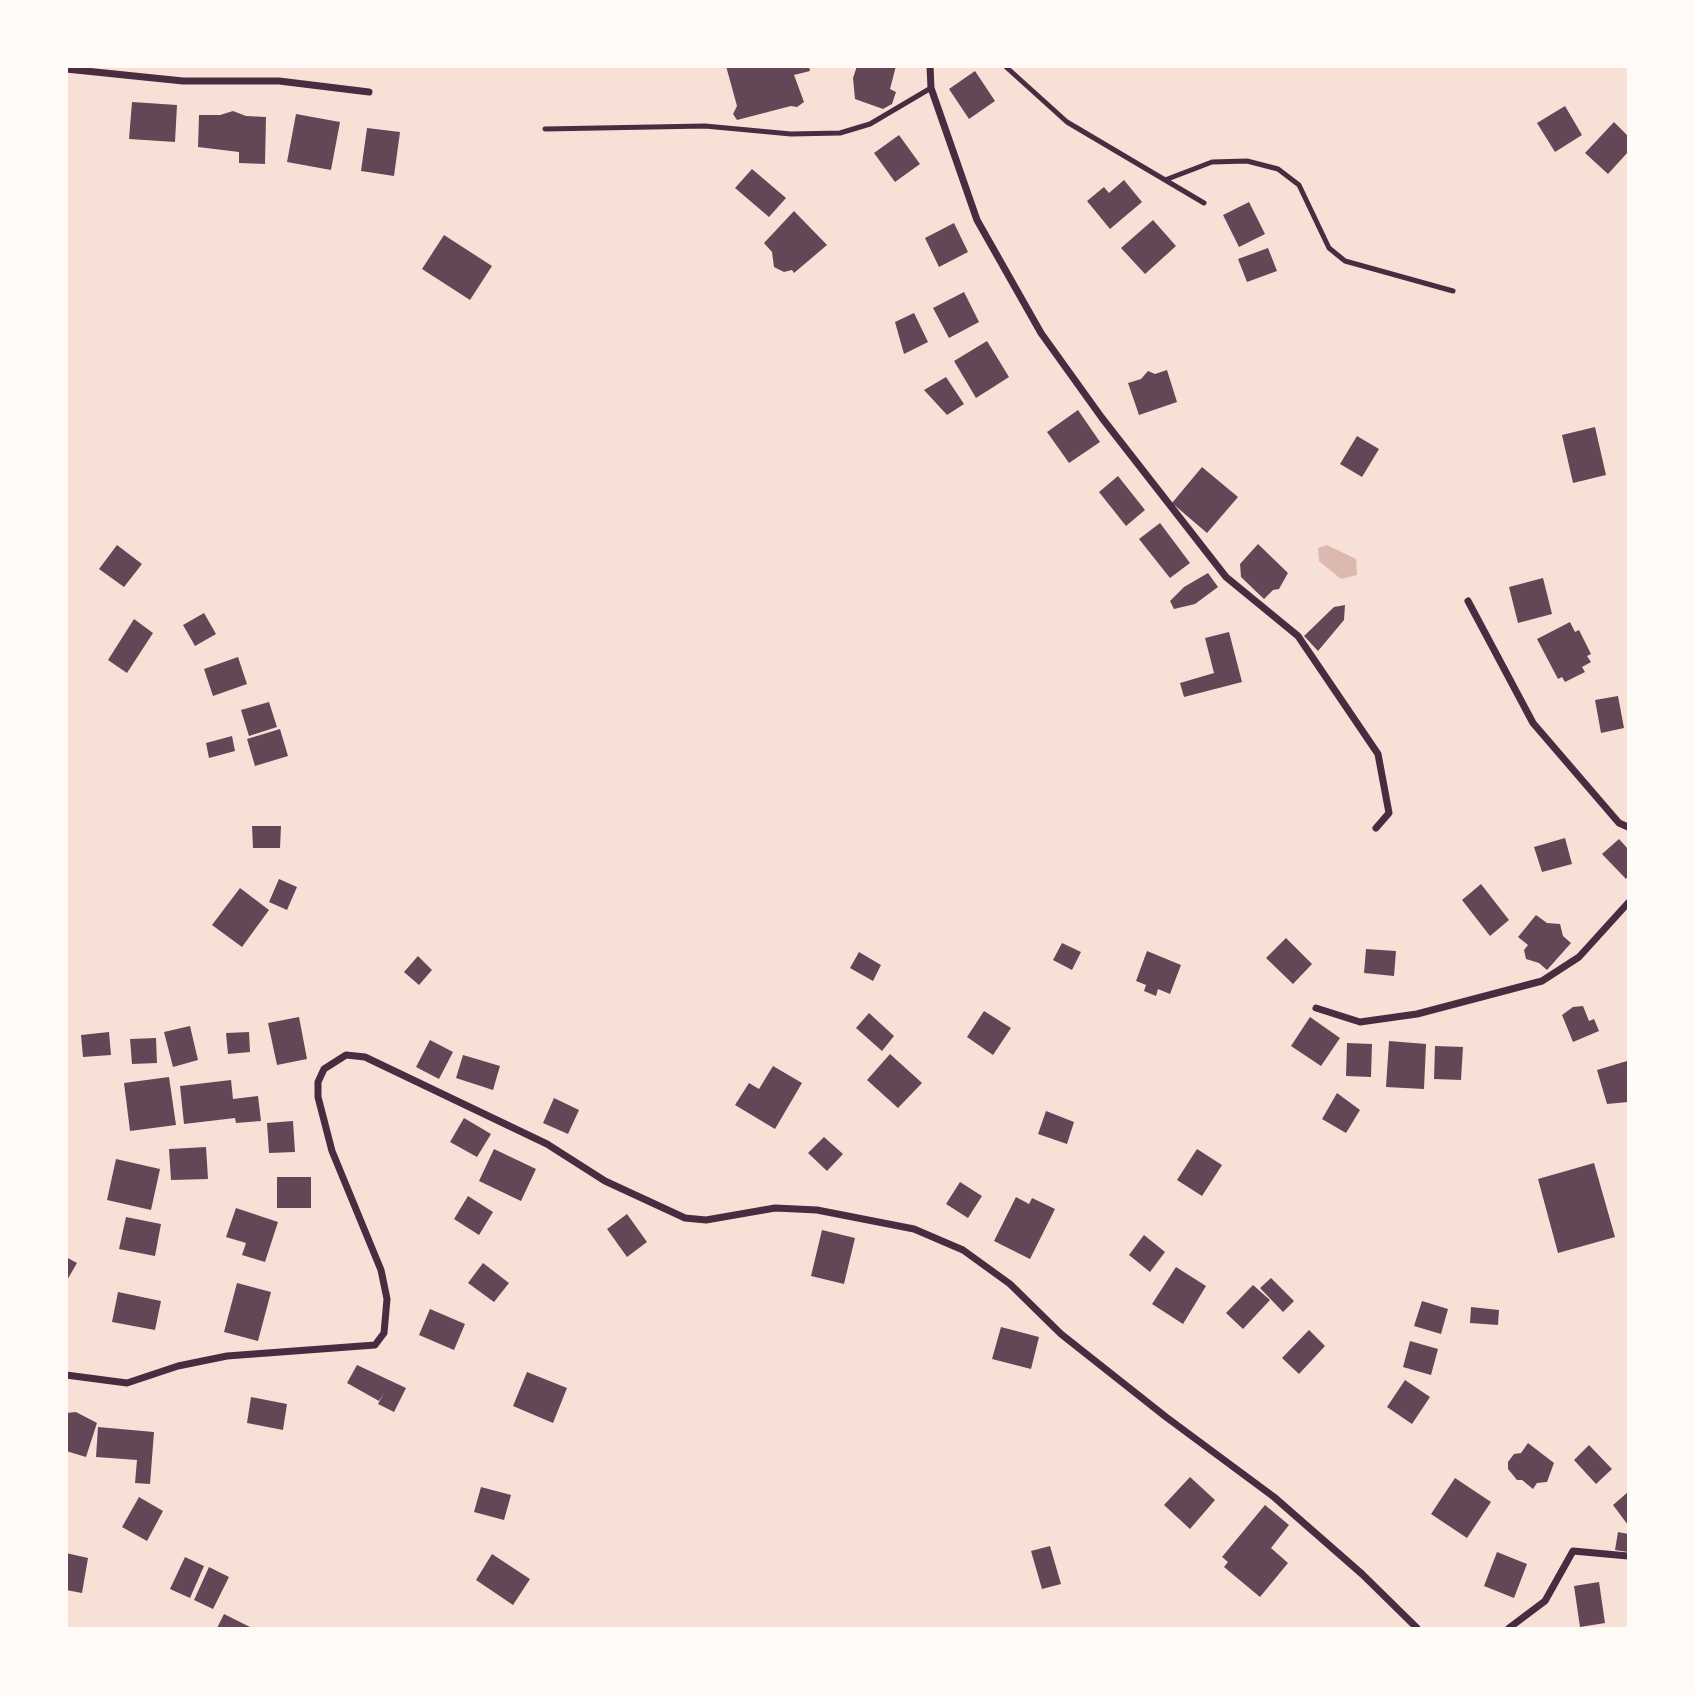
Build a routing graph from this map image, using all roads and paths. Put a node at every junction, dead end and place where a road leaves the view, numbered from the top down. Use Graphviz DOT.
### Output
graph roads {
  1 [pos="930,66"];
  2 [pos="1005,66"];
  3 [pos="66,69"];
  4 [pos="931,88"];
  5 [pos="369,92"];
  6 [pos="545,129"];
  7 [pos="1166,180"];
  8 [pos="1204,203"];
  9 [pos="1453,291"];
  10 [pos="1468,601"];
  11 [pos="1629,827"];
  12 [pos="1376,828"];
  13 [pos="1629,903"];
  14 [pos="1316,1008"];
  15 [pos="66,1375"];
  16 [pos="1629,1556"];
  17 [pos="1417,1629"];
  18 [pos="1509,1629"];
  1 -- 4 [label="street"];
  2 -- 7 [label="lane"];
  3 -- 5 [label="street"];
  4 -- 6 [label="lane"];
  4 -- 12 [label="street"];
  7 -- 8 [label="lane"];
  7 -- 9 [label="lane"];
  10 -- 11 [label="street"];
  13 -- 14 [label="street"];
  15 -- 17 [label="street"];
  16 -- 18 [label="street"];
}
